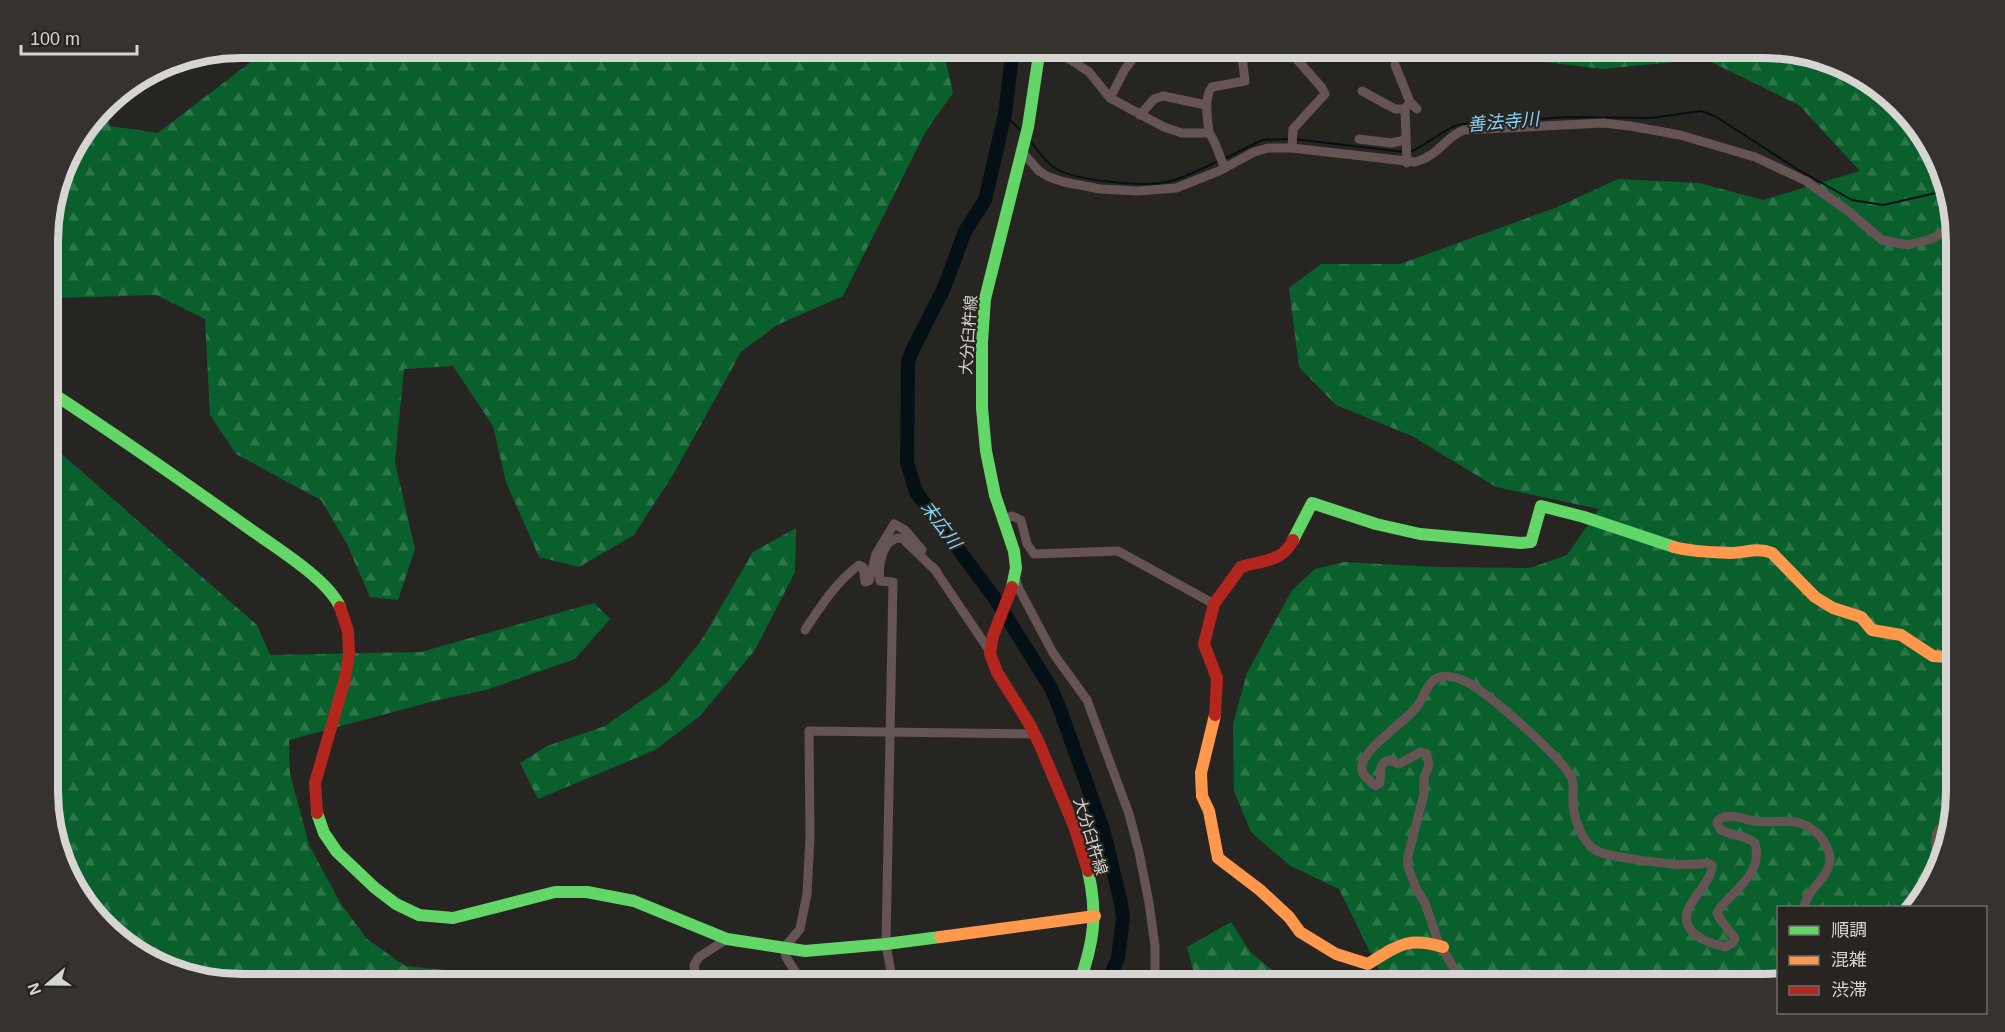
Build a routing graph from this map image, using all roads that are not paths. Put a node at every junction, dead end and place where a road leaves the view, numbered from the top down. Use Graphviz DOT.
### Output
graph roads {
  1 [pos="1038,58"];
  2 [pos="1067,58"];
  3 [pos="1134,58"];
  4 [pos="1242,58"];
  5 [pos="1296,58"];
  6 [pos="1395,65"];
  7 [pos="1362,91"];
  8 [pos="1110,98"];
  9 [pos="1206,105"];
  10 [pos="1411,107"];
  11 [pos="1140,115"];
  12 [pos="1209,133"];
  13 [pos="1359,139"];
  14 [pos="1405,142"];
  15 [pos="1292,146"];
  16 [pos="1022,151"];
  17 [pos="1406,160"];
  18 [pos="1224,166"];
  19 [pos="1946,232"];
  20 [pos="59,398"];
  21 [pos="1004,519"];
  22 [pos="937,572"];
  23 [pos="1015,577"];
  24 [pos="1214,604"];
  25 [pos="805,630"];
  26 [pos="990,646"];
  27 [pos="1946,658"];
  28 [pos="890,732"];
  29 [pos="1035,734"];
  30 [pos="1942,826"];
  31 [pos="1938,846"];
  32 [pos="1804,906"];
  33 [pos="1095,916"];
  34 [pos="727,939"];
  35 [pos="886,944"];
  36 [pos="1443,947"];
  37 [pos="784,948"];
  38 [pos="1083,973"];
  39 [pos="1155,973"];
  40 [pos="1457,973"];
  41 [pos="695,974"];
  42 [pos="796,974"];
  43 [pos="891,974"];
  1 -- 16 [label="street, 大分臼杵線"];
  2 -- 8 [label="street"];
  3 -- 8 [label="street"];
  4 -- 9 [label="street"];
  5 -- 15 [label="street"];
  6 -- 10 [label="street"];
  7 -- 10 [label="street"];
  8 -- 11 [label="street"];
  9 -- 11 [label="street"];
  9 -- 12 [label="street"];
  10 -- 14 [label="street"];
  11 -- 12 [label="street"];
  12 -- 18 [label="street"];
  13 -- 14 [label="street"];
  14 -- 17 [label="street"];
  15 -- 17 [label="street"];
  15 -- 18 [label="street"];
  16 -- 18 [label="street"];
  16 -- 21 [label="street, 大分臼杵線"];
  17 -- 19 [label="street"];
  20 -- 34 [label="street"];
  21 -- 23 [label="street, 大分臼杵線"];
  21 -- 24 [label="street"];
  22 -- 25 [label="street"];
  22 -- 26 [label="street"];
  22 -- 28 [label="street"];
  23 -- 26 [label="street, 大分臼杵線"];
  23 -- 39 [label="street"];
  24 -- 27 [label="street"];
  24 -- 36 [label="street"];
  26 -- 29 [label="street, 大分臼杵線"];
  28 -- 29 [label="street"];
  28 -- 35 [label="street"];
  28 -- 37 [label="street"];
  29 -- 33 [label="street, 大分臼杵線"];
  30 -- 31 [label="street"];
  32 -- 36 [label="street"];
  33 -- 35 [label="street"];
  33 -- 38 [label="street, 大分臼杵線"];
  34 -- 37 [label="street"];
  34 -- 41 [label="street"];
  35 -- 37 [label="street"];
  35 -- 43 [label="street"];
  36 -- 40 [label="street"];
  37 -- 42 [label="street"];
}
